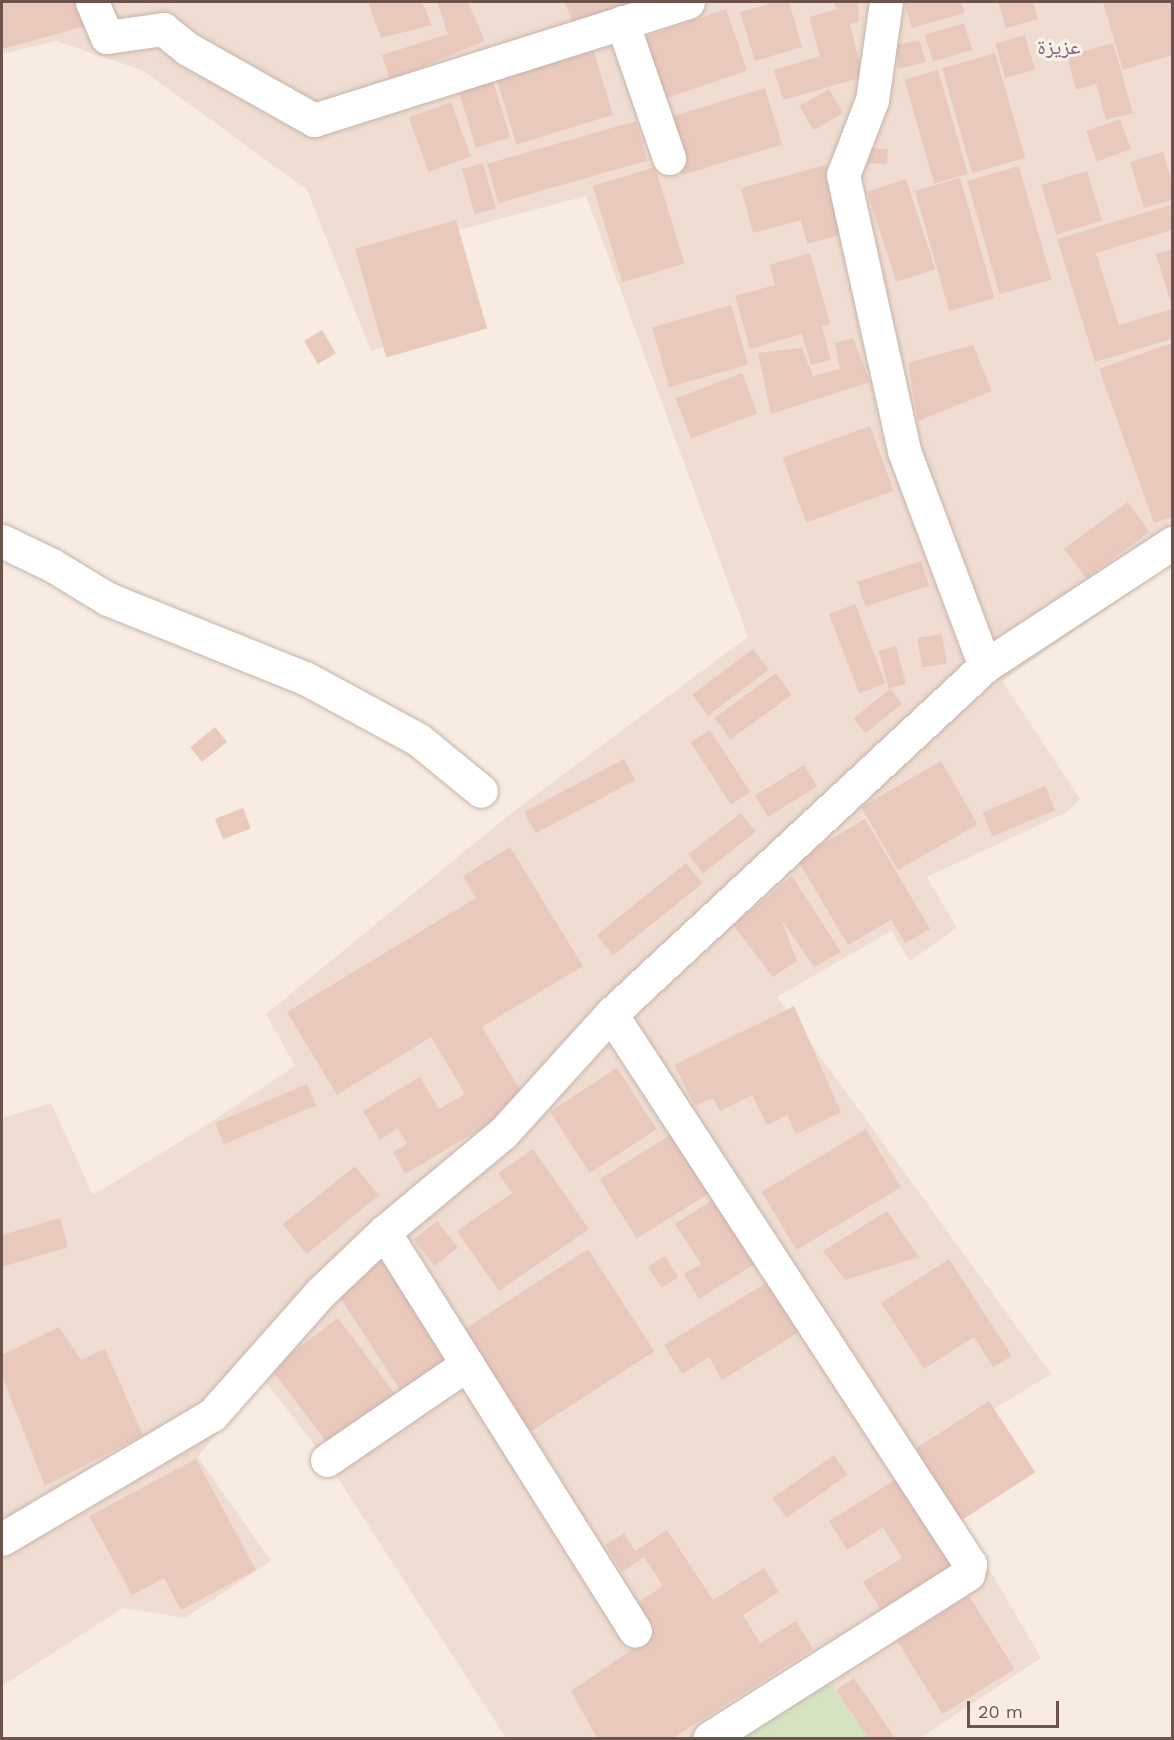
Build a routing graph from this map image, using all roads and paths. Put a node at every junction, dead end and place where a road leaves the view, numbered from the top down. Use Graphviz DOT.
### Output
graph roads {
  1 [pos="92,2"];
  2 [pos="688,2"];
  3 [pos="886,2"];
  4 [pos="622,22"];
  5 [pos="669,158"];
  6 [pos="2,541"];
  7 [pos="1173,543"];
  8 [pos="985,666"];
  9 [pos="481,790"];
  10 [pos="611,1014"];
  11 [pos="384,1232"];
  12 [pos="467,1364"];
  13 [pos="327,1460"];
  14 [pos="2,1539"];
  15 [pos="635,1631"];
  16 [pos="710,1738"];
  1 -- 4 [label="street"];
  2 -- 4 [label="street"];
  3 -- 8 [label="street"];
  4 -- 5 [label="street"];
  6 -- 9 [label="street"];
  7 -- 8 [label="street"];
  8 -- 10 [label="street"];
  10 -- 11 [label="street"];
  10 -- 16 [label="street"];
  11 -- 12 [label="street"];
  11 -- 14 [label="street"];
  12 -- 13 [label="street"];
  12 -- 15 [label="street"];
}
